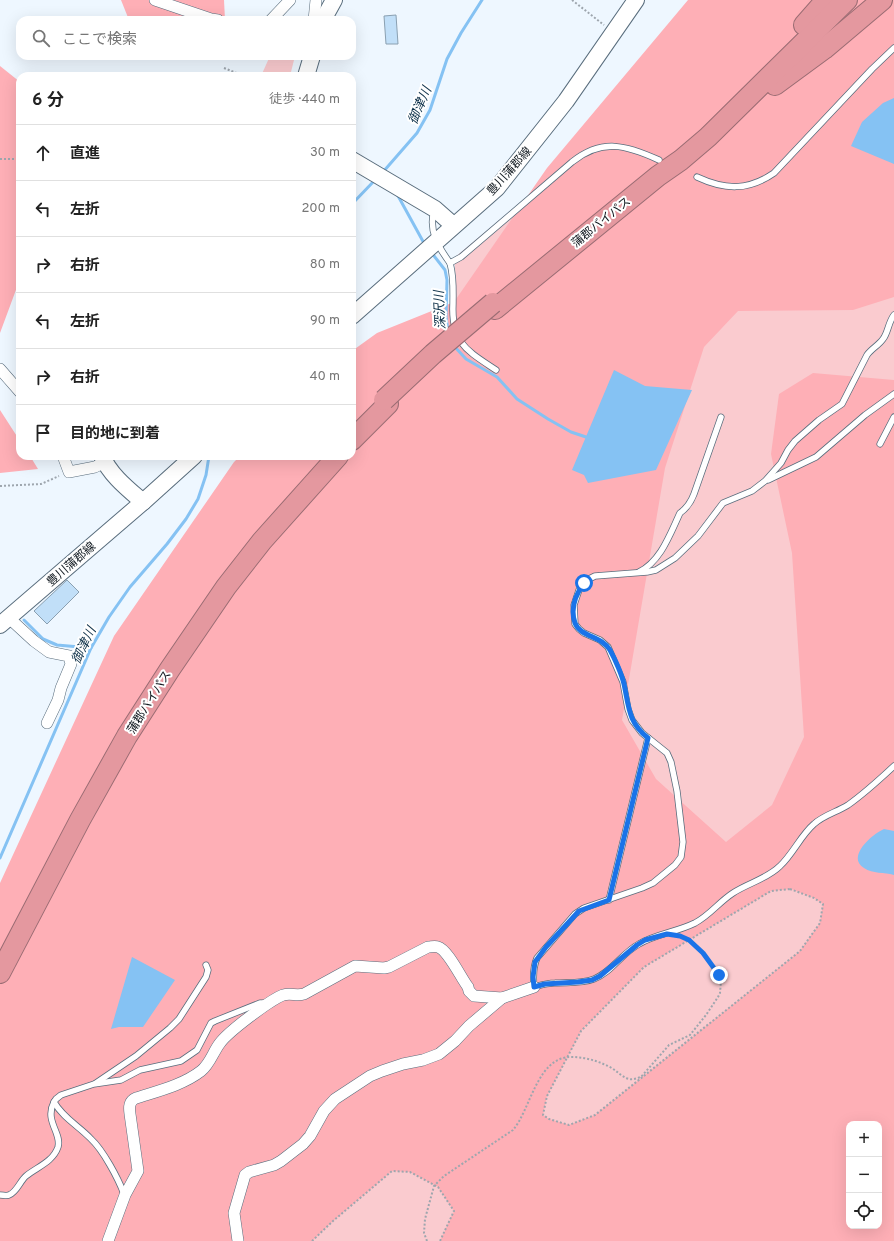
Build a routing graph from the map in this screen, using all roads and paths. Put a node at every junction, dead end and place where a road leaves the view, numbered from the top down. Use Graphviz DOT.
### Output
graph roads {
  1 [pos="154,0"];
  2 [pos="290,0"];
  3 [pos="316,0"];
  4 [pos="334,0"];
  5 [pos="572,0"];
  6 [pos="636,0"];
  7 [pos="826,0"];
  8 [pos="836,0"];
  9 [pos="846,0"];
  10 [pos="882,0"];
  11 [pos="202,16"];
  12 [pos="275,16"];
  13 [pos="314,16"];
  14 [pos="325,16"];
  15 [pos="613,32"];
  16 [pos="894,48"];
  17 [pos="772,61"];
  18 [pos="224,68"];
  19 [pos="234,72"];
  20 [pos="708,137"];
  21 [pos="0,159"];
  22 [pos="16,159"];
  23 [pos="659,160"];
  24 [pos="359,163"];
  25 [pos="697,177"];
  26 [pos="435,209"];
  27 [pos="452,224"];
  28 [pos="450,264"];
  29 [pos="494,306"];
  30 [pos="356,312"];
  31 [pos="894,315"];
  32 [pos="0,369"];
  33 [pos="496,370"];
  34 [pos="16,387"];
  35 [pos="894,394"];
  36 [pos="386,402"];
  37 [pos="721,417"];
  38 [pos="894,417"];
  39 [pos="356,428"];
  40 [pos="356,436"];
  41 [pos="880,444"];
  42 [pos="64,460"];
  43 [pos="103,460"];
  44 [pos="105,460"];
  45 [pos="190,460"];
  46 [pos="324,460"];
  47 [pos="334,460"];
  48 [pos="69,472"];
  49 [pos="765,481"];
  50 [pos="0,486"];
  51 [pos="143,502"];
  52 [pos="636,574"];
  53 [pos="5,622"];
  54 [pos="48,723"];
  55 [pos="648,738"];
  56 [pos="894,766"];
  57 [pos="609,900"];
  58 [pos="667,934"];
  59 [pos="689,940"];
  60 [pos="0,963"];
  61 [pos="206,965"];
  62 [pos="0,973"];
  63 [pos="534,987"];
  64 [pos="502,998"];
  65 [pos="270,1002"];
  66 [pos="568,1057"];
  67 [pos="94,1084"];
  68 [pos="54,1102"];
  69 [pos="435,1185"];
  70 [pos="0,1195"];
  71 [pos="125,1195"];
  72 [pos="108,1241"];
  73 [pos="238,1241"];
  74 [pos="312,1241"];
  75 [pos="427,1241"];
  76 [pos="440,1241"];
  1 -- 11 [label="street"];
  2 -- 12 [label="street"];
  3 -- 13 [label="street"];
  4 -- 14 [label="main road"];
  5 -- 15 [label="path"];
  6 -- 15 [label="main road, 豊川蒲郡線"];
  7 -- 17 [label="highway"];
  8 -- 17 [label="highway, 蒲郡バイパス"];
  9 -- 20 [label="highway, 蒲郡バイパス"];
  10 -- 20 [label="highway"];
  15 -- 30 [label="main road, 豊川蒲郡線"];
  16 -- 25 [label="lane"];
  17 -- 29 [label="highway, 蒲郡バイパス"];
  18 -- 19 [label="path"];
  20 -- 29 [label="highway, 蒲郡バイパス"];
  21 -- 22 [label="path"];
  23 -- 28 [label="lane"];
  24 -- 26 [label="main road"];
  26 -- 27 [label="main road"];
  26 -- 28 [label="lane"];
  28 -- 33 [label="lane"];
  29 -- 36 [label="highway, 蒲郡バイパス"];
  31 -- 49 [label="lane"];
  32 -- 34 [label="street"];
  35 -- 49 [label="lane"];
  36 -- 39 [label="highway, 蒲郡バイパス"];
  36 -- 40 [label="highway, 蒲郡バイパス"];
  37 -- 52 [label="lane"];
  38 -- 41 [label="lane"];
  42 -- 48 [label="street"];
  43 -- 48 [label="street"];
  44 -- 51 [label="main road"];
  45 -- 51 [label="main road, 豊川蒲郡線"];
  46 -- 60 [label="highway, 蒲郡バイパス"];
  47 -- 62 [label="highway, 蒲郡バイパス"];
  48 -- 50 [label="path"];
  49 -- 52 [label="lane"];
  51 -- 53 [label="main road, 豊川蒲郡線"];
  52 -- 55 [label="lane"];
  53 -- 54 [label="street"];
  55 -- 57 [label="lane"];
  55 -- 57 [label="lane"];
  56 -- 58 [label="lane"];
  57 -- 63 [label="lane"];
  58 -- 59 [label="path"];
  58 -- 63 [label="lane"];
  59 -- 66 [label="path"];
  59 -- 66 [label="path"];
  59 -- 66 [label="path"];
  61 -- 67 [label="lane"];
  63 -- 64 [label="street"];
  64 -- 65 [label="street"];
  64 -- 73 [label="street"];
  65 -- 67 [label="lane"];
  65 -- 71 [label="street"];
  66 -- 69 [label="path"];
  67 -- 68 [label="lane"];
  68 -- 70 [label="lane"];
  68 -- 71 [label="lane"];
  69 -- 74 [label="path"];
  69 -- 75 [label="path"];
  69 -- 76 [label="path"];
  71 -- 72 [label="street"];
}
